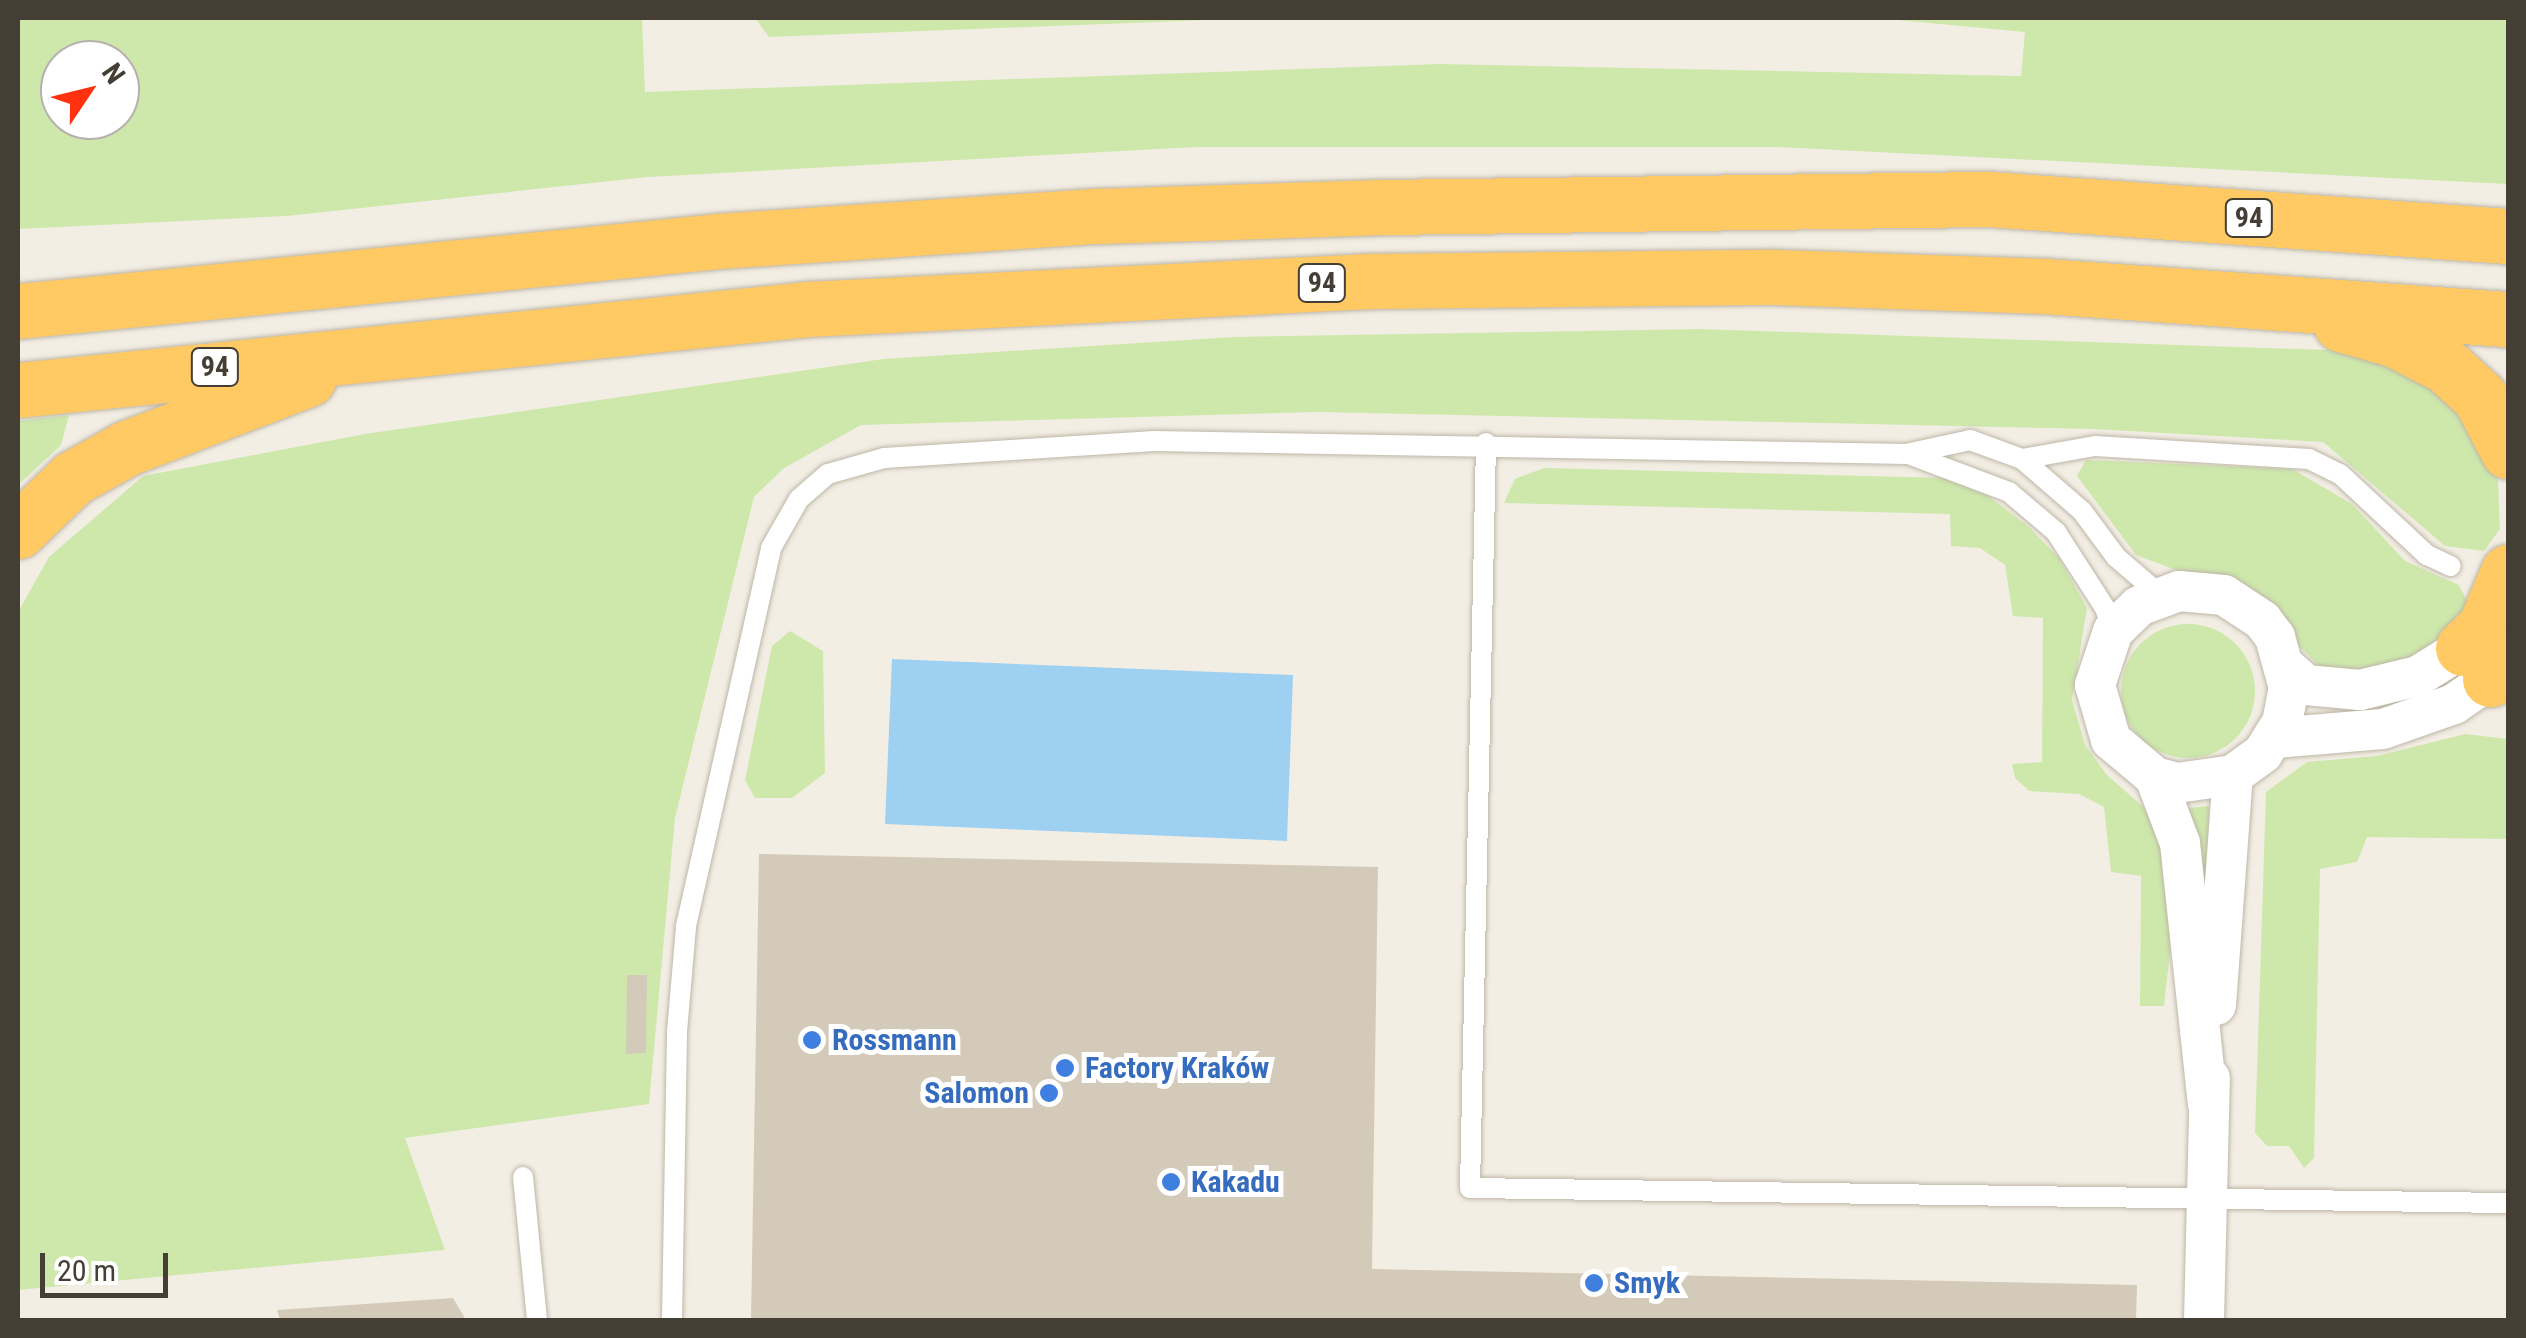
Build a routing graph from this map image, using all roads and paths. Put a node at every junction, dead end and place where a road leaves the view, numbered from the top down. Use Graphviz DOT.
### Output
graph roads {
  1 [pos="2508,236"];
  2 [pos="18,273"];
  3 [pos="184,291"];
  4 [pos="2232,294"];
  5 [pos="18,311"];
  6 [pos="2508,318"];
  7 [pos="413,344"];
  8 [pos="18,390"];
  9 [pos="1486,443"];
  10 [pos="2508,451"];
  11 [pos="1906,454"];
  12 [pos="2022,459"];
  13 [pos="18,531"];
  14 [pos="2451,566"];
  15 [pos="2508,572"];
  16 [pos="2160,595"];
  17 [pos="2112,631"];
  18 [pos="2288,668"];
  19 [pos="2492,668"];
  20 [pos="2275,738"];
  21 [pos="2233,775"];
  22 [pos="2156,777"];
  23 [pos="2208,1103"];
  24 [pos="523,1178"];
  25 [pos="2207,1200"];
  26 [pos="2508,1204"];
  27 [pos="537,1320"];
  28 [pos="672,1320"];
  29 [pos="2204,1320"];
  1 -- 3 [label="highway, 94"];
  2 -- 3 [label="highway"];
  3 -- 5 [label="highway, 94"];
  4 -- 6 [label="highway, 94"];
  4 -- 7 [label="highway, 94"];
  4 -- 10 [label="highway"];
  7 -- 8 [label="highway, 94"];
  7 -- 13 [label="highway"];
  9 -- 11 [label="lane"];
  9 -- 25 [label="lane"];
  9 -- 28 [label="lane"];
  11 -- 12 [label="lane"];
  11 -- 17 [label="lane"];
  12 -- 14 [label="lane"];
  12 -- 16 [label="lane"];
  15 -- 19 [label="highway"];
  16 -- 17 [label="street"];
  16 -- 18 [label="street"];
  17 -- 22 [label="street"];
  18 -- 19 [label="street"];
  18 -- 20 [label="street"];
  19 -- 20 [label="street"];
  20 -- 21 [label="street"];
  21 -- 22 [label="street"];
  21 -- 23 [label="street"];
  22 -- 23 [label="street"];
  23 -- 25 [label="street"];
  24 -- 27 [label="lane"];
  25 -- 26 [label="lane"];
  25 -- 29 [label="street"];
}
